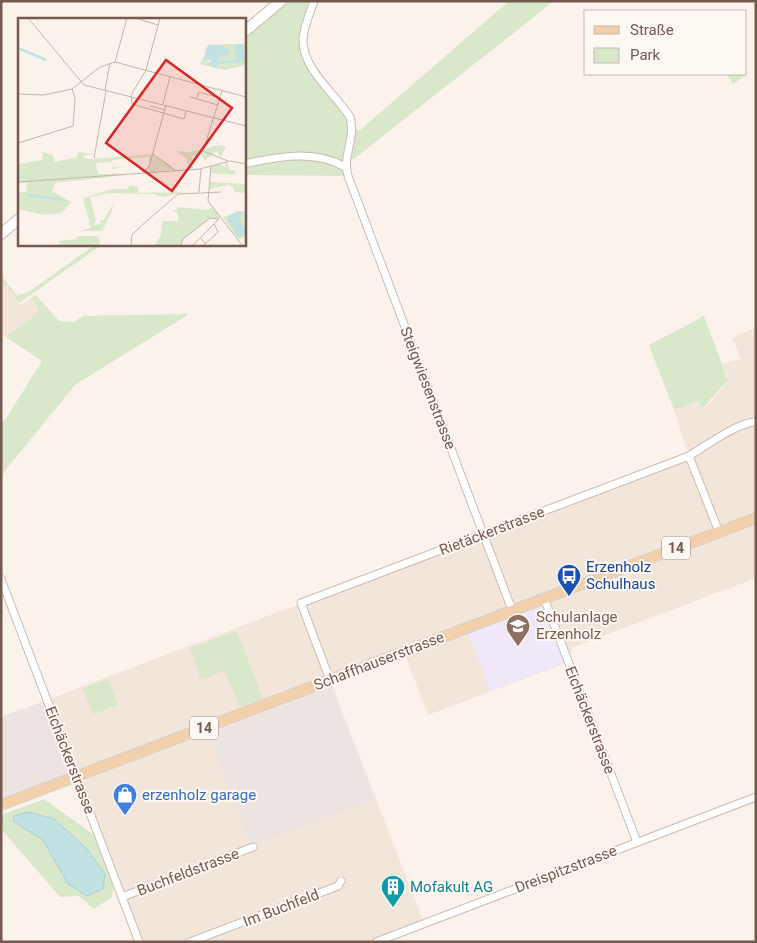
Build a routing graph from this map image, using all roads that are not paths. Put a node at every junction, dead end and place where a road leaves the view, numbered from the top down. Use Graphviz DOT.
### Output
graph roads {
  1 [pos="281,1"];
  2 [pos="314,1"];
  3 [pos="245,31"];
  4 [pos="245,164"];
  5 [pos="345,167"];
  6 [pos="18,220"];
  7 [pos="1,234"];
  8 [pos="756,422"];
  9 [pos="689,456"];
  10 [pos="756,518"];
  11 [pos="719,532"];
  12 [pos="484,534"];
  13 [pos="1,579"];
  14 [pos="544,598"];
  15 [pos="512,610"];
  16 [pos="330,680"];
  17 [pos="77,776"];
  18 [pos="756,797"];
  19 [pos="1,805"];
  20 [pos="637,842"];
  21 [pos="253,847"];
  22 [pos="341,881"];
  23 [pos="122,897"];
  24 [pos="139,942"];
  25 [pos="190,942"];
  26 [pos="376,942"];
  1 -- 3 [label="street"];
  2 -- 5 [label="street"];
  4 -- 5 [label="street"];
  5 -- 12 [label="street, Steigwiesenstrasse"];
  6 -- 7 [label="street"];
  8 -- 9 [label="street, Rietäckerstrasse"];
  9 -- 11 [label="street"];
  9 -- 12 [label="street, Rietäckerstrasse"];
  10 -- 11 [label="main road, Schaffhauserstrasse / 14"];
  11 -- 14 [label="main road, Schaffhauserstrasse / 14"];
  12 -- 15 [label="street, Steigwiesenstrasse"];
  12 -- 16 [label="street, Rietäckerstrasse"];
  13 -- 17 [label="street, Eichäckerstrasse"];
  14 -- 15 [label="main road, Schaffhauserstrasse / 14"];
  14 -- 20 [label="street, Eichäckerstrasse"];
  15 -- 16 [label="main road, Schaffhauserstrasse / 14"];
  16 -- 17 [label="main road, Schaffhauserstrasse / 14"];
  17 -- 19 [label="main road, Schaffhauserstrasse / 14"];
  17 -- 23 [label="street, Eichäckerstrasse"];
  18 -- 20 [label="street, Dreispitzstrasse"];
  20 -- 26 [label="street, Dreispitzstrasse"];
  21 -- 23 [label="street, Buchfeldstrasse"];
  22 -- 25 [label="street, Im Buchfeld"];
  23 -- 24 [label="street, Eichäckerstrasse"];
}
